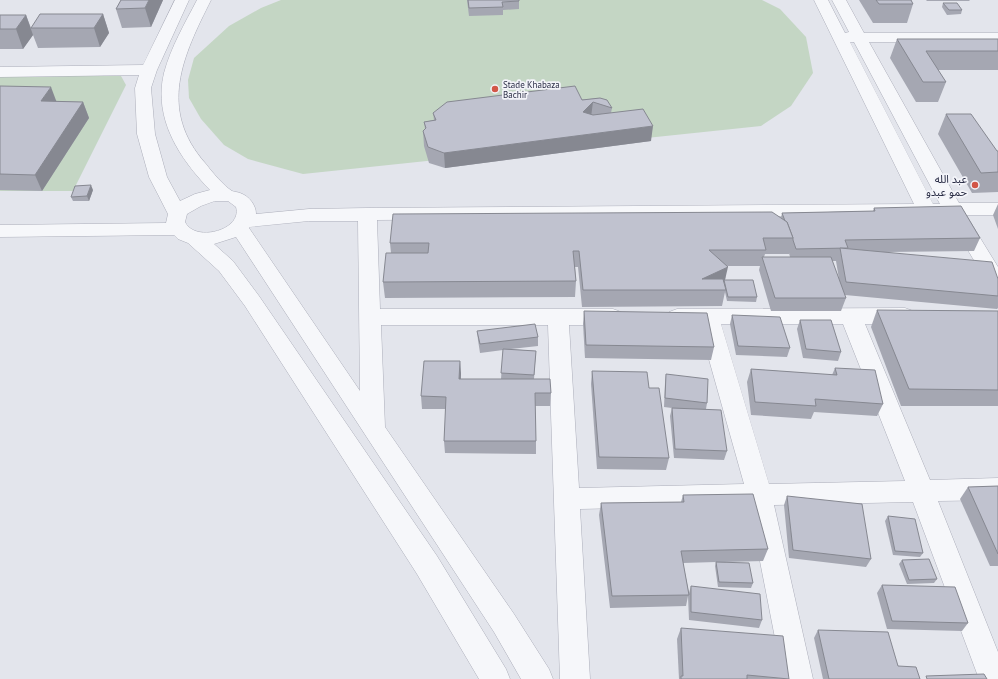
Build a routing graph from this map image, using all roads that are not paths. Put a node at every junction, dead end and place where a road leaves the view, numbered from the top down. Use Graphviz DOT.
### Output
graph roads {
  1 [pos="182,0"];
  2 [pos="204,0"];
  3 [pos="821,0"];
  4 [pos="839,0"];
  5 [pos="839,37"];
  6 [pos="858,37"];
  7 [pos="998,38"];
  8 [pos="149,70"];
  9 [pos="0,72"];
  10 [pos="998,209"];
  11 [pos="927,210"];
  12 [pos="953,210"];
  13 [pos="238,212"];
  14 [pos="367,214"];
  15 [pos="184,227"];
  16 [pos="0,230"];
  17 [pos="998,284"];
  18 [pos="921,316"];
  19 [pos="370,317"];
  20 [pos="558,317"];
  21 [pos="629,317"];
  22 [pos="660,317"];
  23 [pos="708,317"];
  24 [pos="851,317"];
  25 [pos="373,427"];
  26 [pos="998,489"];
  27 [pos="922,492"];
  28 [pos="759,494"];
  29 [pos="567,499"];
  30 [pos="496,679"];
  31 [pos="538,679"];
  32 [pos="575,679"];
  33 [pos="798,679"];
  34 [pos="994,679"];
  1 -- 8 [label="street"];
  2 -- 13 [label="street"];
  3 -- 5 [label="street"];
  4 -- 6 [label="street"];
  5 -- 6 [label="street"];
  5 -- 11 [label="street"];
  6 -- 7 [label="street"];
  6 -- 12 [label="street"];
  8 -- 9 [label="street"];
  8 -- 15 [label="street"];
  10 -- 12 [label="street"];
  11 -- 12 [label="street"];
  11 -- 14 [label="street"];
  12 -- 17 [label="street"];
  13 -- 14 [label="street"];
  13 -- 15 [label="street"];
  13 -- 15 [label="street"];
  13 -- 25 [label="street"];
  14 -- 19 [label="street"];
  15 -- 16 [label="street"];
  15 -- 30 [label="street"];
  18 -- 24 [label="street"];
  19 -- 20 [label="street"];
  19 -- 25 [label="street"];
  20 -- 21 [label="street"];
  20 -- 29 [label="street"];
  22 -- 23 [label="street"];
  23 -- 24 [label="street"];
  23 -- 28 [label="street"];
  24 -- 27 [label="street"];
  25 -- 31 [label="street"];
  26 -- 27 [label="street"];
  27 -- 28 [label="street"];
  27 -- 34 [label="street"];
  28 -- 29 [label="street"];
  28 -- 33 [label="street"];
  29 -- 32 [label="street"];
}
